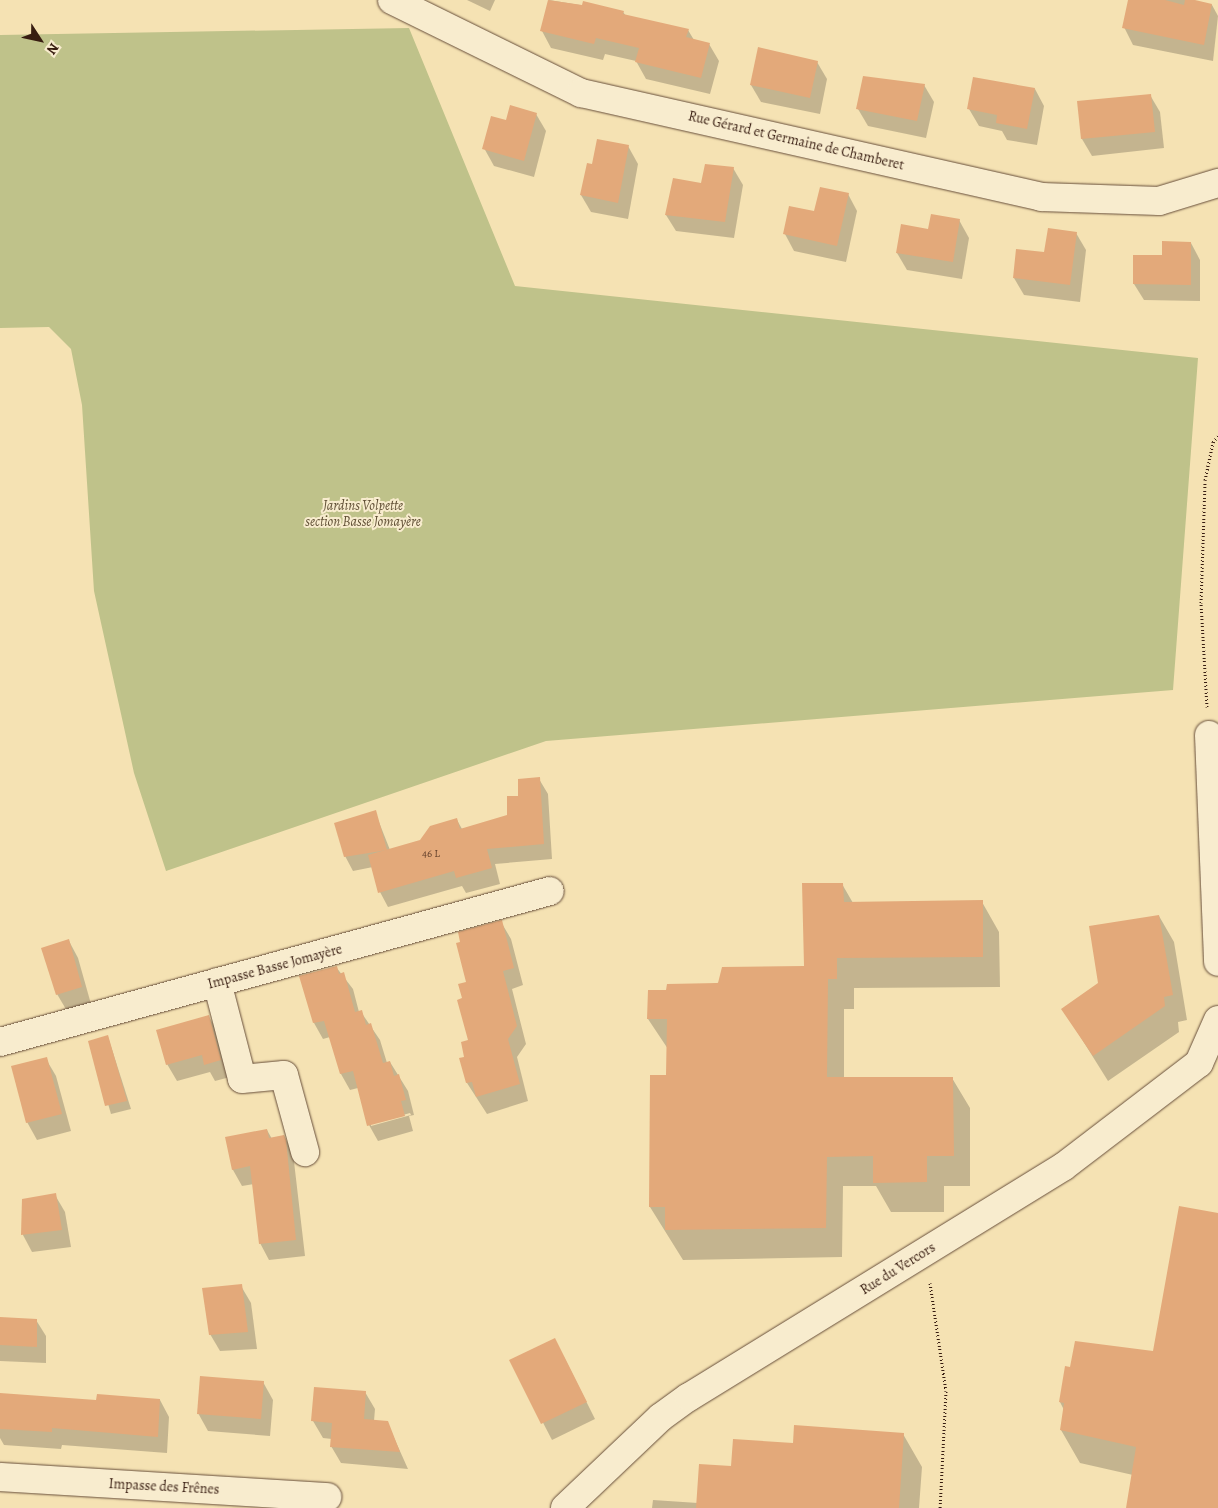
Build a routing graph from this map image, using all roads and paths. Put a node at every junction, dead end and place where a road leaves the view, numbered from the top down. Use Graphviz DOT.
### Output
graph roads {
  1 [pos="392,0"];
  2 [pos="1218,183"];
  3 [pos="1218,436"];
  4 [pos="1209,735"];
  5 [pos="550,892"];
  6 [pos="1218,962"];
  7 [pos="217,982"];
  8 [pos="1218,1020"];
  9 [pos="0,1042"];
  10 [pos="305,1152"];
  11 [pos="925,1253"];
  12 [pos="0,1477"];
  13 [pos="327,1497"];
  14 [pos="565,1508"];
  15 [pos="940,1508"];
  1 -- 2 [label="street, Rue Gérard et Germaine de Chamberet"];
  3 -- 4 [label="path"];
  4 -- 6 [label="street"];
  5 -- 7 [label="street, Impasse Basse Jomayère"];
  7 -- 9 [label="street, Impasse Basse Jomayère"];
  7 -- 10 [label="street"];
  8 -- 11 [label="street, Rue du Vercors"];
  11 -- 14 [label="street, Rue du Vercors"];
  11 -- 15 [label="path"];
  12 -- 13 [label="street, Impasse des Frênes"];
}
